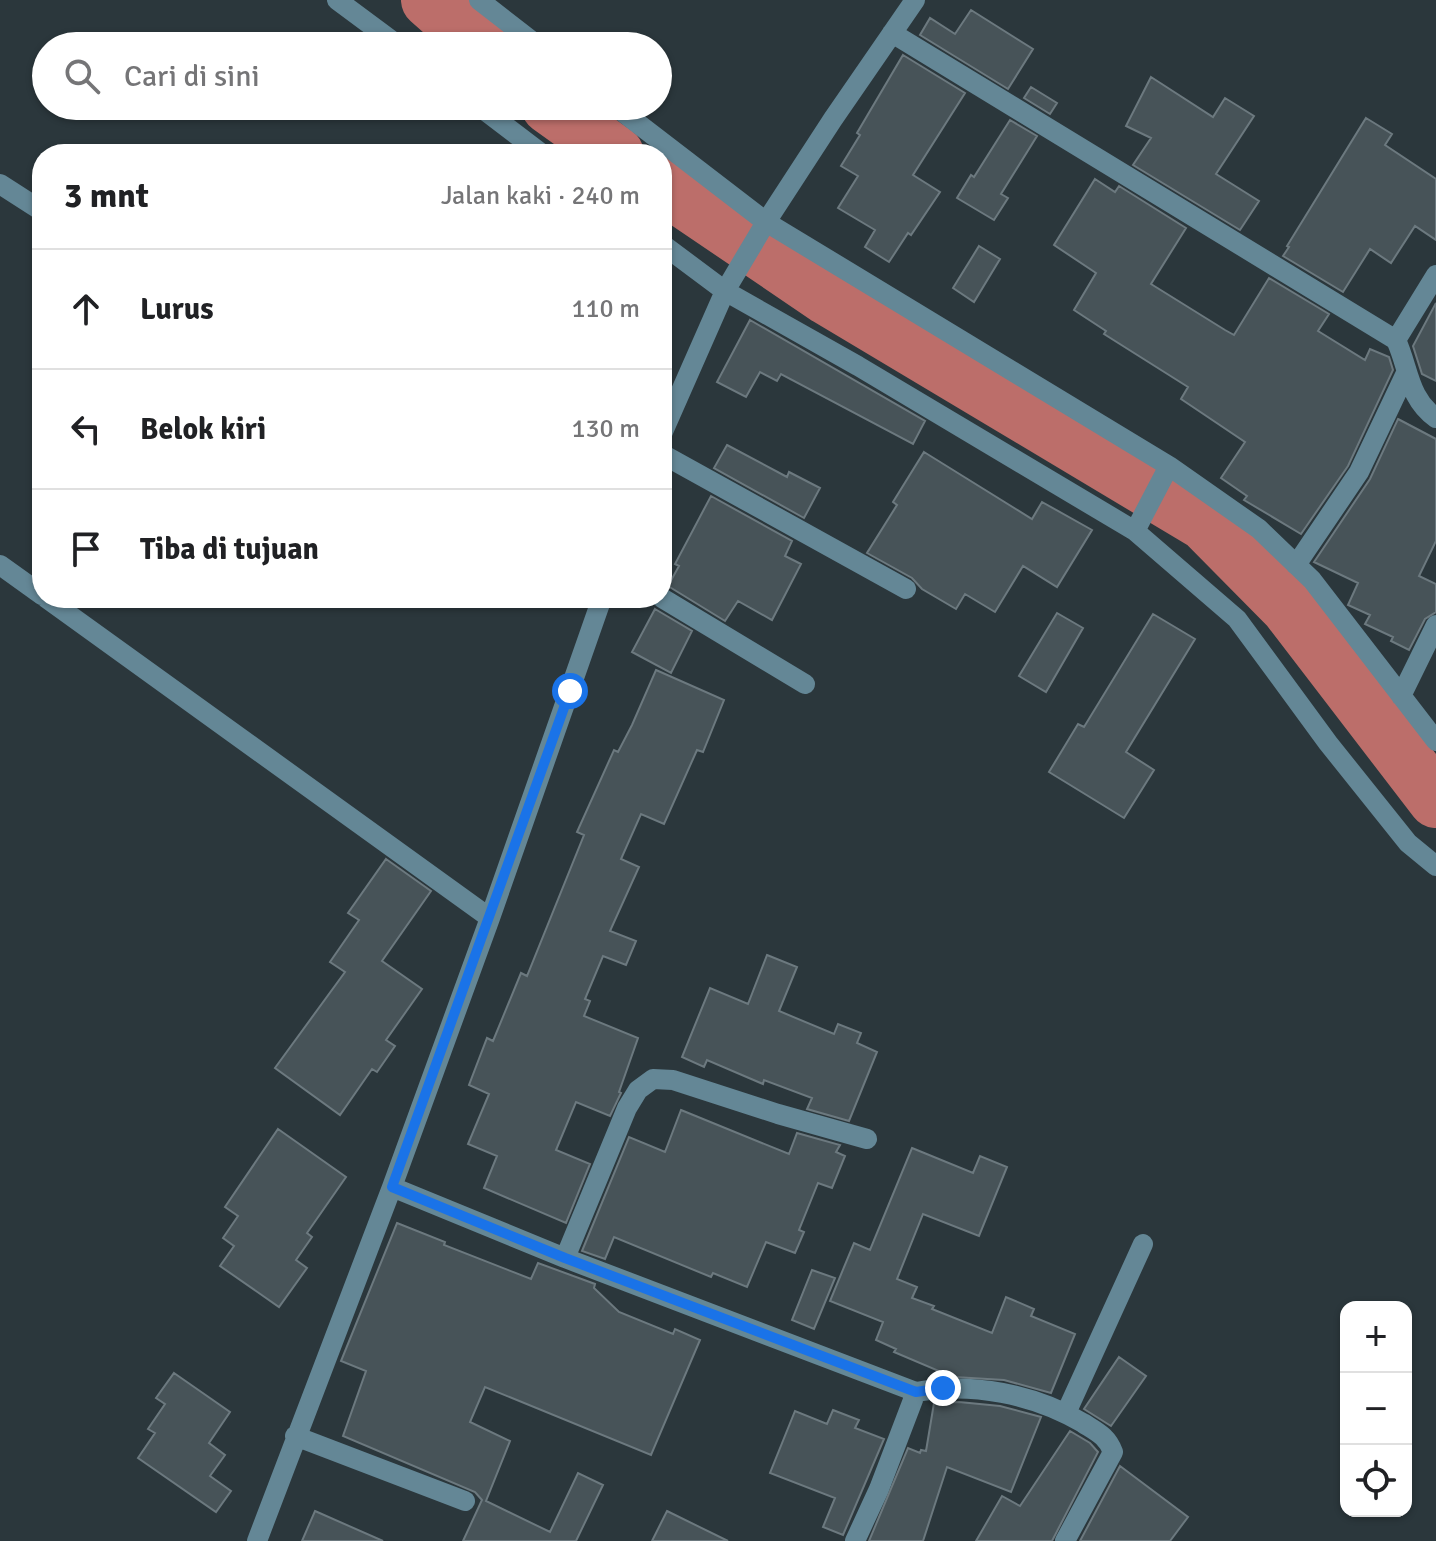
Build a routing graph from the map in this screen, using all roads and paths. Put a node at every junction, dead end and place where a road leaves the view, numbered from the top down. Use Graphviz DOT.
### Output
graph roads {
  1 [pos="337,0"];
  2 [pos="479,0"];
  3 [pos="915,0"];
  4 [pos="380,32"];
  5 [pos="520,32"];
  6 [pos="892,33"];
  7 [pos="497,120"];
  8 [pos="633,120"];
  9 [pos="529,144"];
  10 [pos="664,144"];
  11 [pos="672,150"];
  12 [pos="0,184"];
  13 [pos="32,205"];
  14 [pos="766,222"];
  15 [pos="672,251"];
  16 [pos="1436,275"];
  17 [pos="728,287"];
  18 [pos="1396,340"];
  19 [pos="1406,373"];
  20 [pos="672,412"];
  21 [pos="1436,418"];
  22 [pos="672,460"];
  23 [pos="1164,475"];
  24 [pos="1135,531"];
  25 [pos="0,565"];
  26 [pos="1296,565"];
  27 [pos="32,588"];
  28 [pos="906,589"];
  29 [pos="672,604"];
  30 [pos="59,608"];
  31 [pos="598,608"];
  32 [pos="1436,625"];
  33 [pos="805,684"];
  34 [pos="1401,696"];
  35 [pos="1436,741"];
  36 [pos="1436,866"];
  37 [pos="490,918"];
  38 [pos="867,1139"];
  39 [pos="392,1187"];
  40 [pos="1143,1244"];
  41 [pos="565,1258"];
  42 [pos="916,1392"];
  43 [pos="1066,1413"];
  44 [pos="295,1436"];
  45 [pos="465,1501"];
  46 [pos="257,1541"];
  47 [pos="855,1541"];
  48 [pos="1065,1541"];
  1 -- 4 [label="street"];
  2 -- 5 [label="street"];
  3 -- 6 [label="street"];
  6 -- 14 [label="street"];
  6 -- 18 [label="street"];
  7 -- 9 [label="street"];
  8 -- 10 [label="street"];
  11 -- 14 [label="street"];
  12 -- 13 [label="street"];
  14 -- 17 [label="street"];
  14 -- 23 [label="street"];
  15 -- 17 [label="street"];
  16 -- 18 [label="street"];
  17 -- 20 [label="street"];
  17 -- 24 [label="street"];
  18 -- 19 [label="street"];
  19 -- 21 [label="street"];
  19 -- 26 [label="street"];
  22 -- 28 [label="street"];
  23 -- 24 [label="street"];
  23 -- 26 [label="street"];
  24 -- 36 [label="street"];
  25 -- 27 [label="street"];
  26 -- 34 [label="street"];
  29 -- 33 [label="street"];
  30 -- 37 [label="street"];
  31 -- 37 [label="street"];
  32 -- 34 [label="street"];
  34 -- 35 [label="street"];
  37 -- 39 [label="street"];
  38 -- 41 [label="street"];
  39 -- 41 [label="street"];
  39 -- 44 [label="street"];
  40 -- 43 [label="street"];
  41 -- 42 [label="street"];
  42 -- 43 [label="street"];
  42 -- 47 [label="street"];
  43 -- 48 [label="street"];
  44 -- 45 [label="street"];
  44 -- 46 [label="street"];
}
